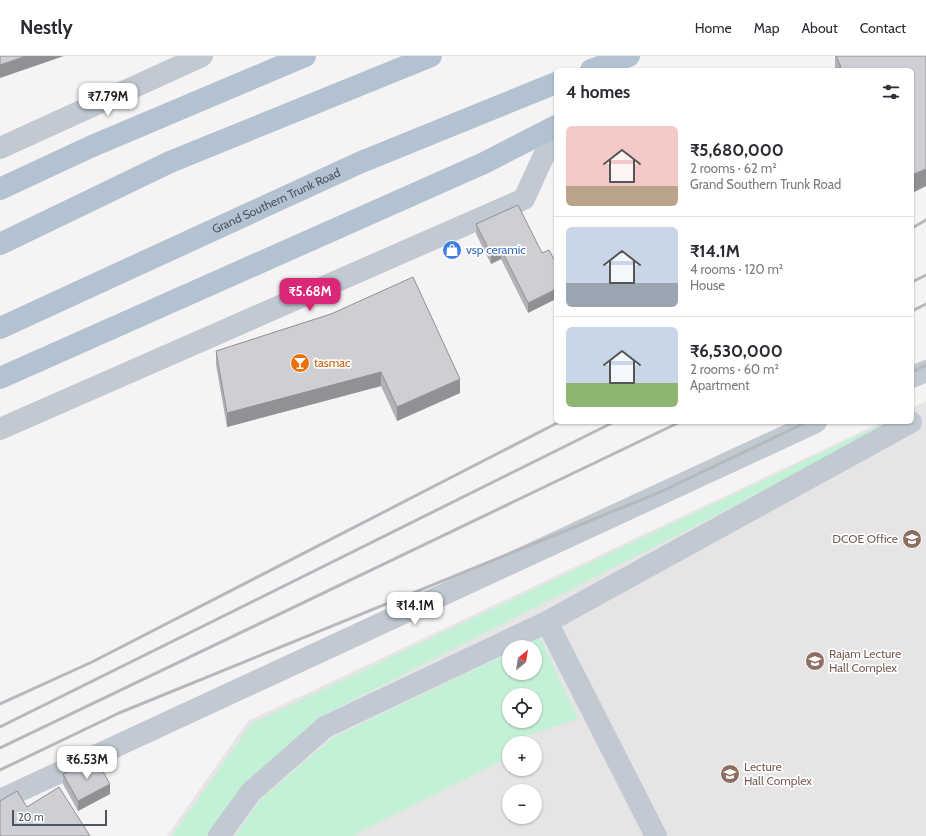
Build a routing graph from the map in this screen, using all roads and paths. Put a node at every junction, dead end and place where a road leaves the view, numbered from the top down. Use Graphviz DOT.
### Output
graph roads {
  1 [pos="202,56"];
  2 [pos="306,56"];
  3 [pos="431,56"];
  4 [pos="629,56"];
  5 [pos="596,68"];
  6 [pos="554,84"];
  7 [pos="554,127"];
  8 [pos="554,133"];
  9 [pos="0,148"];
  10 [pos="0,190"];
  11 [pos="0,244"];
  12 [pos="0,328"];
  13 [pos="926,371"];
  14 [pos="914,376"];
  15 [pos="0,378"];
  16 [pos="926,414"];
  17 [pos="914,421"];
  18 [pos="812,424"];
  19 [pos="908,424"];
  20 [pos="0,428"];
  21 [pos="547,622"];
  22 [pos="0,800"];
  23 [pos="219,836"];
  24 [pos="656,836"];
  1 -- 9 [label="street"];
  2 -- 10 [label="main road"];
  3 -- 11 [label="main road"];
  4 -- 5 [label="main road"];
  6 -- 12 [label="main road, Grand Southern Trunk Road"];
  7 -- 15 [label="main road"];
  8 -- 20 [label="street"];
  13 -- 14 [label="street"];
  16 -- 17 [label="street"];
  18 -- 22 [label="street"];
  19 -- 21 [label="street"];
  21 -- 23 [label="street"];
  21 -- 24 [label="street"];
}
